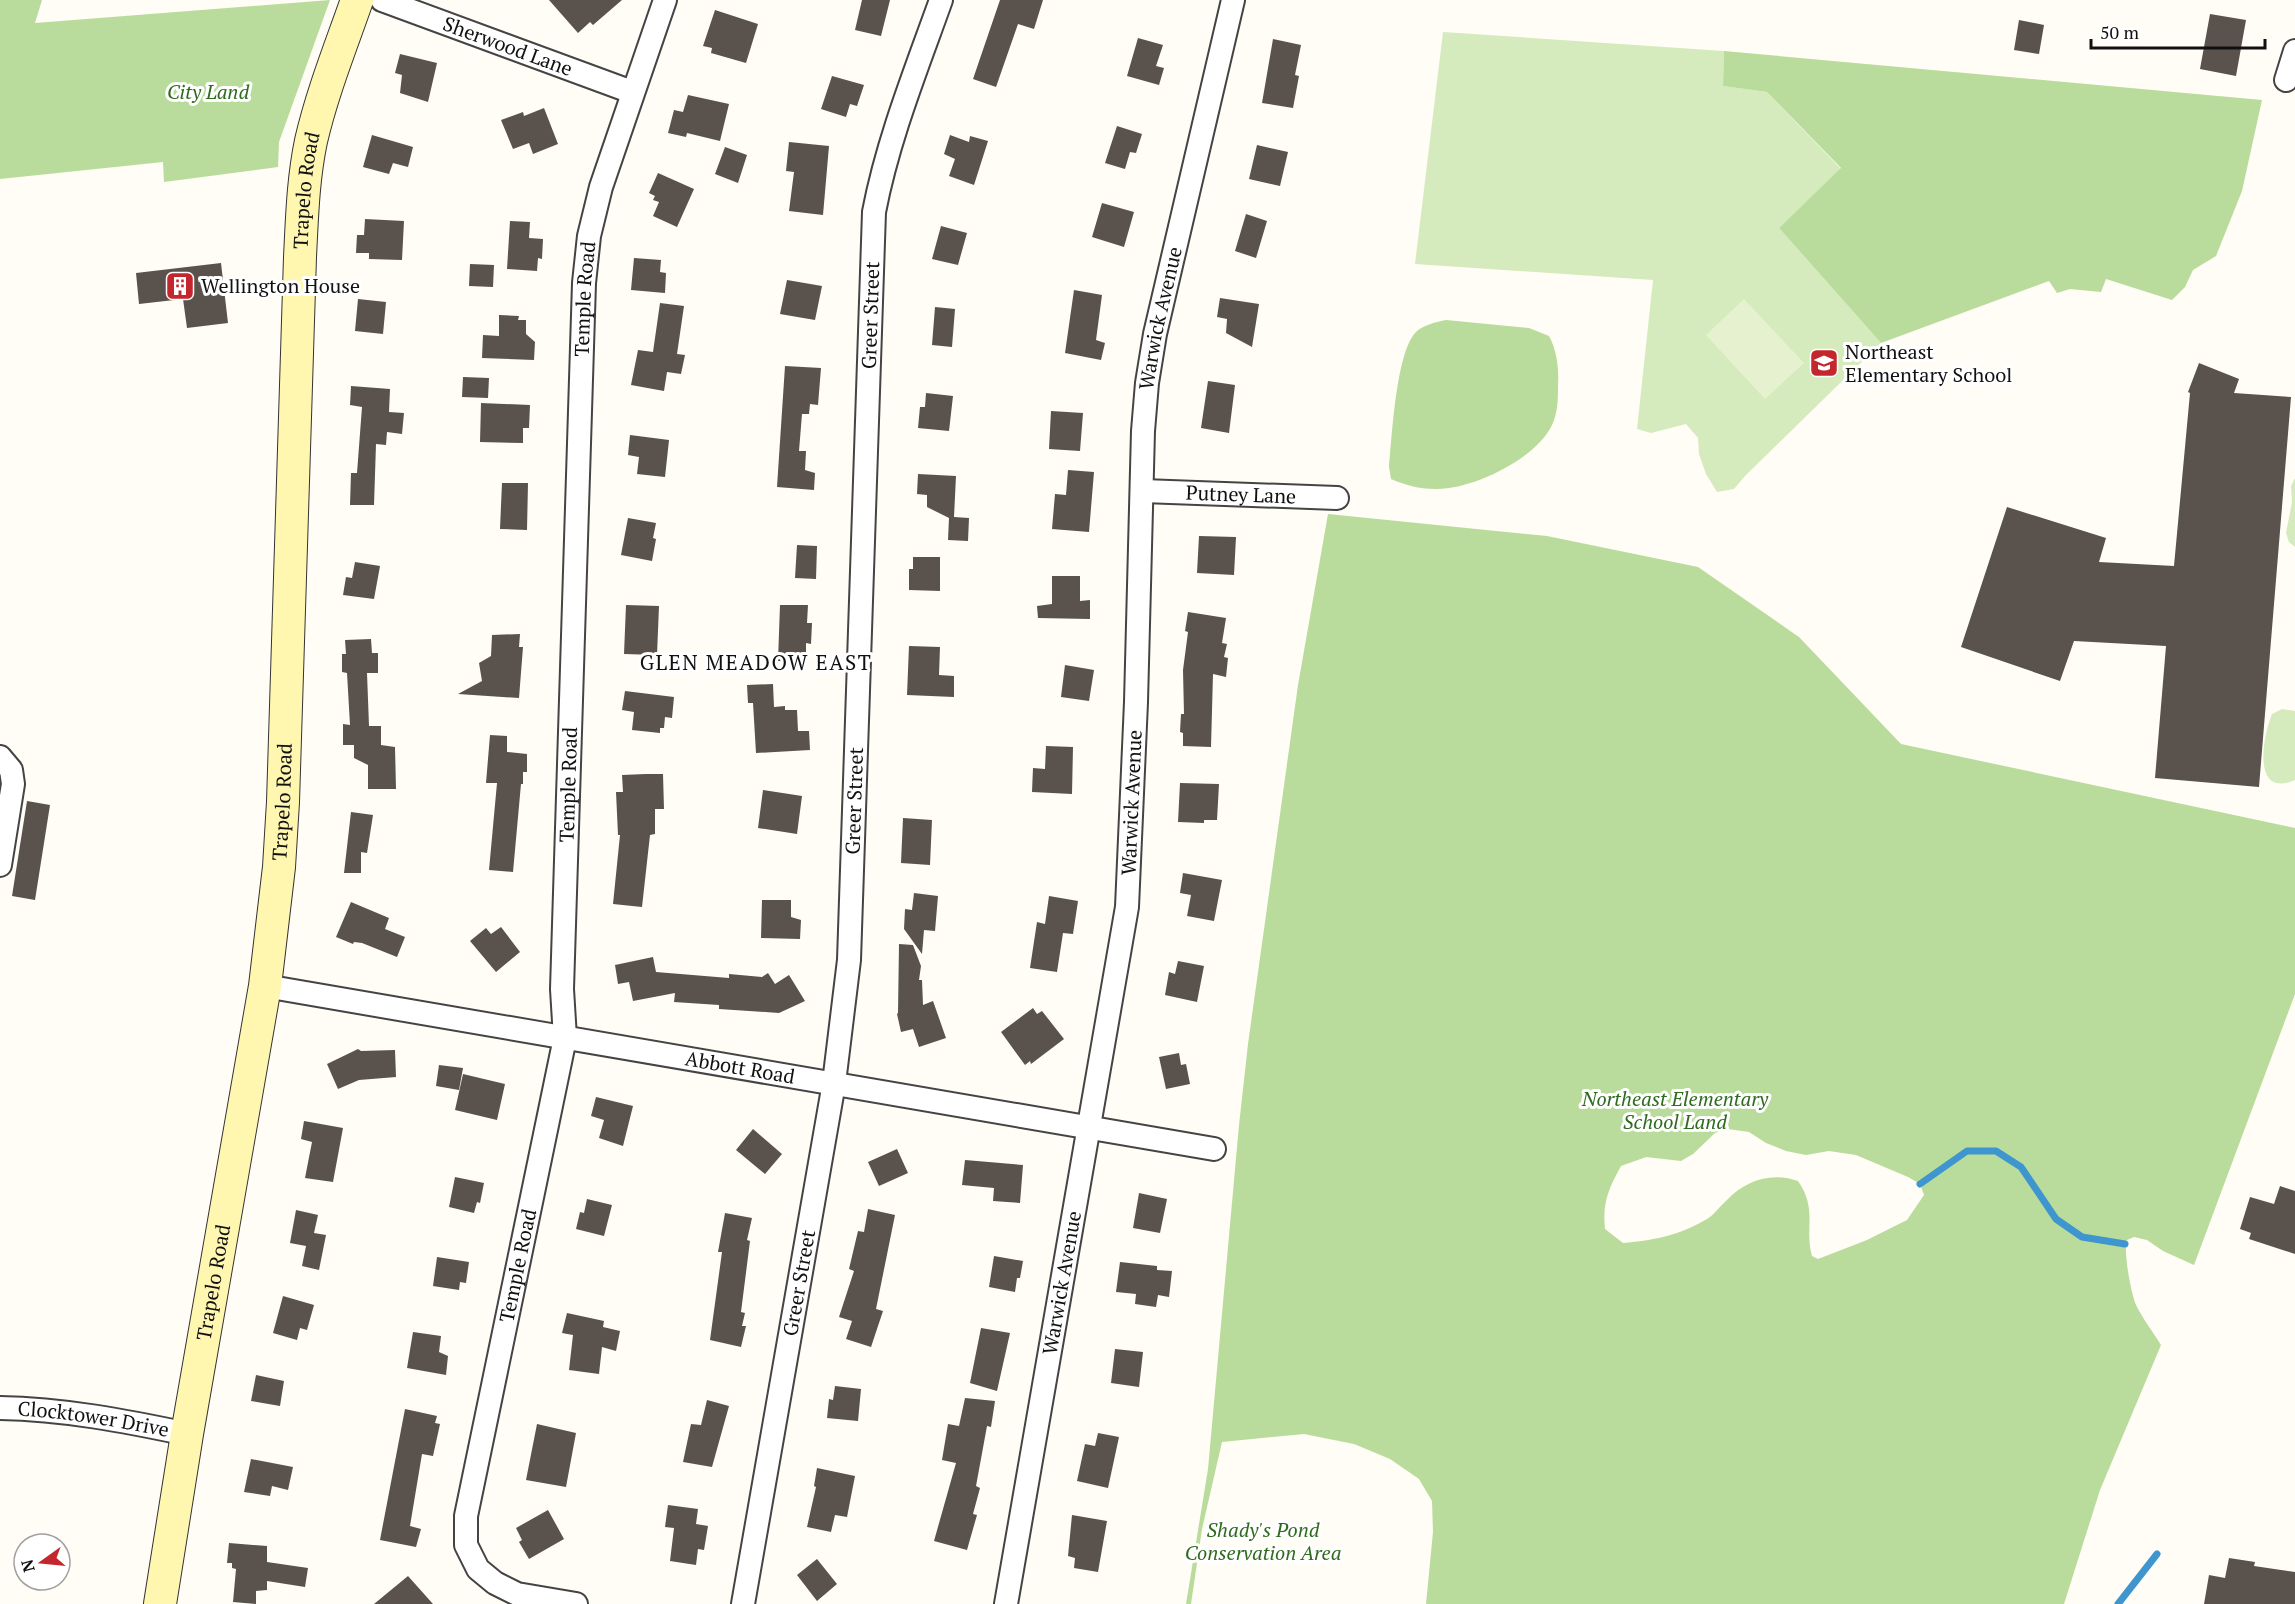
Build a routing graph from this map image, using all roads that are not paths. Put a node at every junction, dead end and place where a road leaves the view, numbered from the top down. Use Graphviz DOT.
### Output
graph roads {
  1 [pos="357,0"];
  2 [pos="382,0"];
  3 [pos="665,0"];
  4 [pos="941,0"];
  5 [pos="1233,0"];
  6 [pos="2295,51"];
  7 [pos="2286,80"];
  8 [pos="632,92"];
  9 [pos="1143,491"];
  10 [pos="1337,498"];
  11 [pos="0,757"];
  12 [pos="0,865"];
  13 [pos="265,986"];
  14 [pos="565,1038"];
  15 [pos="834,1083"];
  16 [pos="1089,1126"];
  17 [pos="1214,1149"];
  18 [pos="0,1408"];
  19 [pos="187,1434"];
  20 [pos="160,1604"];
  21 [pos="576,1604"];
  22 [pos="743,1604"];
  23 [pos="1006,1604"];
  1 -- 13 [label="main road, Trapelo Road"];
  2 -- 8 [label="street, Sherwood Lane"];
  3 -- 8 [label="street, Temple Road"];
  4 -- 15 [label="street, Greer Street"];
  5 -- 9 [label="street, Warwick Avenue"];
  6 -- 7 [label="street"];
  8 -- 14 [label="street, Temple Road"];
  9 -- 10 [label="street, Putney Lane"];
  9 -- 16 [label="street, Warwick Avenue"];
  11 -- 12 [label="street"];
  13 -- 14 [label="street, Abbott Road"];
  13 -- 19 [label="main road, Trapelo Road"];
  14 -- 15 [label="street, Abbott Road"];
  14 -- 21 [label="street, Temple Road"];
  15 -- 16 [label="street, Abbott Road"];
  15 -- 22 [label="street, Greer Street"];
  16 -- 17 [label="street, Abbott Road"];
  16 -- 23 [label="street, Warwick Avenue"];
  18 -- 19 [label="street, Clocktower Drive"];
  19 -- 20 [label="main road, Trapelo Road"];
}
